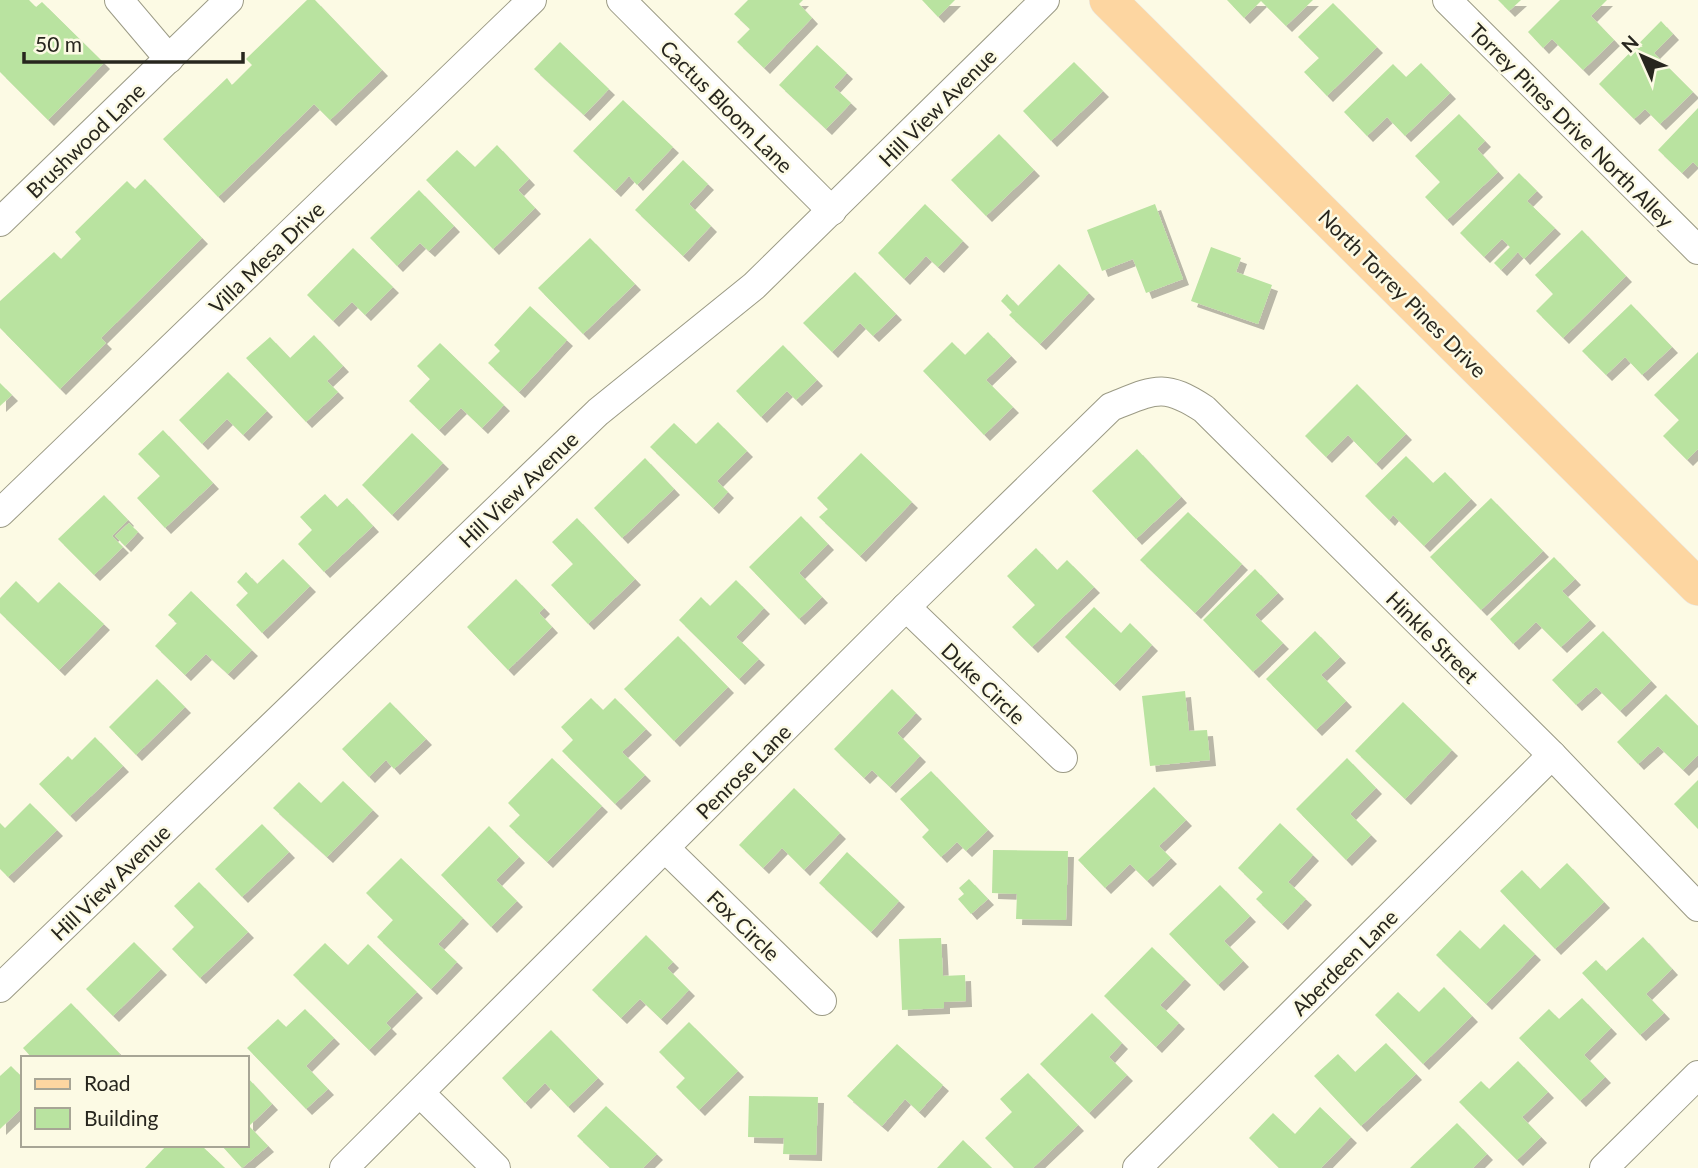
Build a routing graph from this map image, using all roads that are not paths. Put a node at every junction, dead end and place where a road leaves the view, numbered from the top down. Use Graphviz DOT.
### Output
graph roads {
  1 [pos="119,0"];
  2 [pos="229,0"];
  3 [pos="531,0"];
  4 [pos="621,0"];
  5 [pos="1045,0"];
  6 [pos="1108,0"];
  7 [pos="1447,0"];
  8 [pos="169,58"];
  9 [pos="832,211"];
  10 [pos="0,222"];
  11 [pos="1698,250"];
  12 [pos="1154,390"];
  13 [pos="0,513"];
  14 [pos="1698,586"];
  15 [pos="906,607"];
  16 [pos="1552,755"];
  17 [pos="1063,758"];
  18 [pos="666,849"];
  19 [pos="1698,907"];
  20 [pos="0,988"];
  21 [pos="822,1002"];
  22 [pos="1698,1074"];
  23 [pos="420,1093"];
  24 [pos="344,1168"];
  25 [pos="496,1168"];
  26 [pos="1137,1168"];
  27 [pos="1604,1168"];
  1 -- 8 [label="street"];
  2 -- 8 [label="street, Brushwood Lane"];
  3 -- 13 [label="street, Villa Mesa Drive"];
  4 -- 9 [label="street, Cactus Bloom Lane"];
  5 -- 9 [label="street, Hill View Avenue"];
  6 -- 14 [label="main road, North Torrey Pines Drive"];
  7 -- 11 [label="street, Torrey Pines Drive North Alley"];
  8 -- 10 [label="street, Brushwood Lane"];
  9 -- 20 [label="street, Hill View Avenue"];
  12 -- 15 [label="street, Penrose Lane"];
  12 -- 16 [label="street, Hinkle Street"];
  15 -- 17 [label="street, Duke Circle"];
  15 -- 18 [label="street, Penrose Lane"];
  16 -- 19 [label="street, Hinkle Street"];
  16 -- 26 [label="street, Aberdeen Lane"];
  18 -- 21 [label="street, Fox Circle"];
  18 -- 23 [label="street, Penrose Lane"];
  22 -- 27 [label="street"];
  23 -- 24 [label="street, Penrose Lane"];
  23 -- 25 [label="street"];
}
